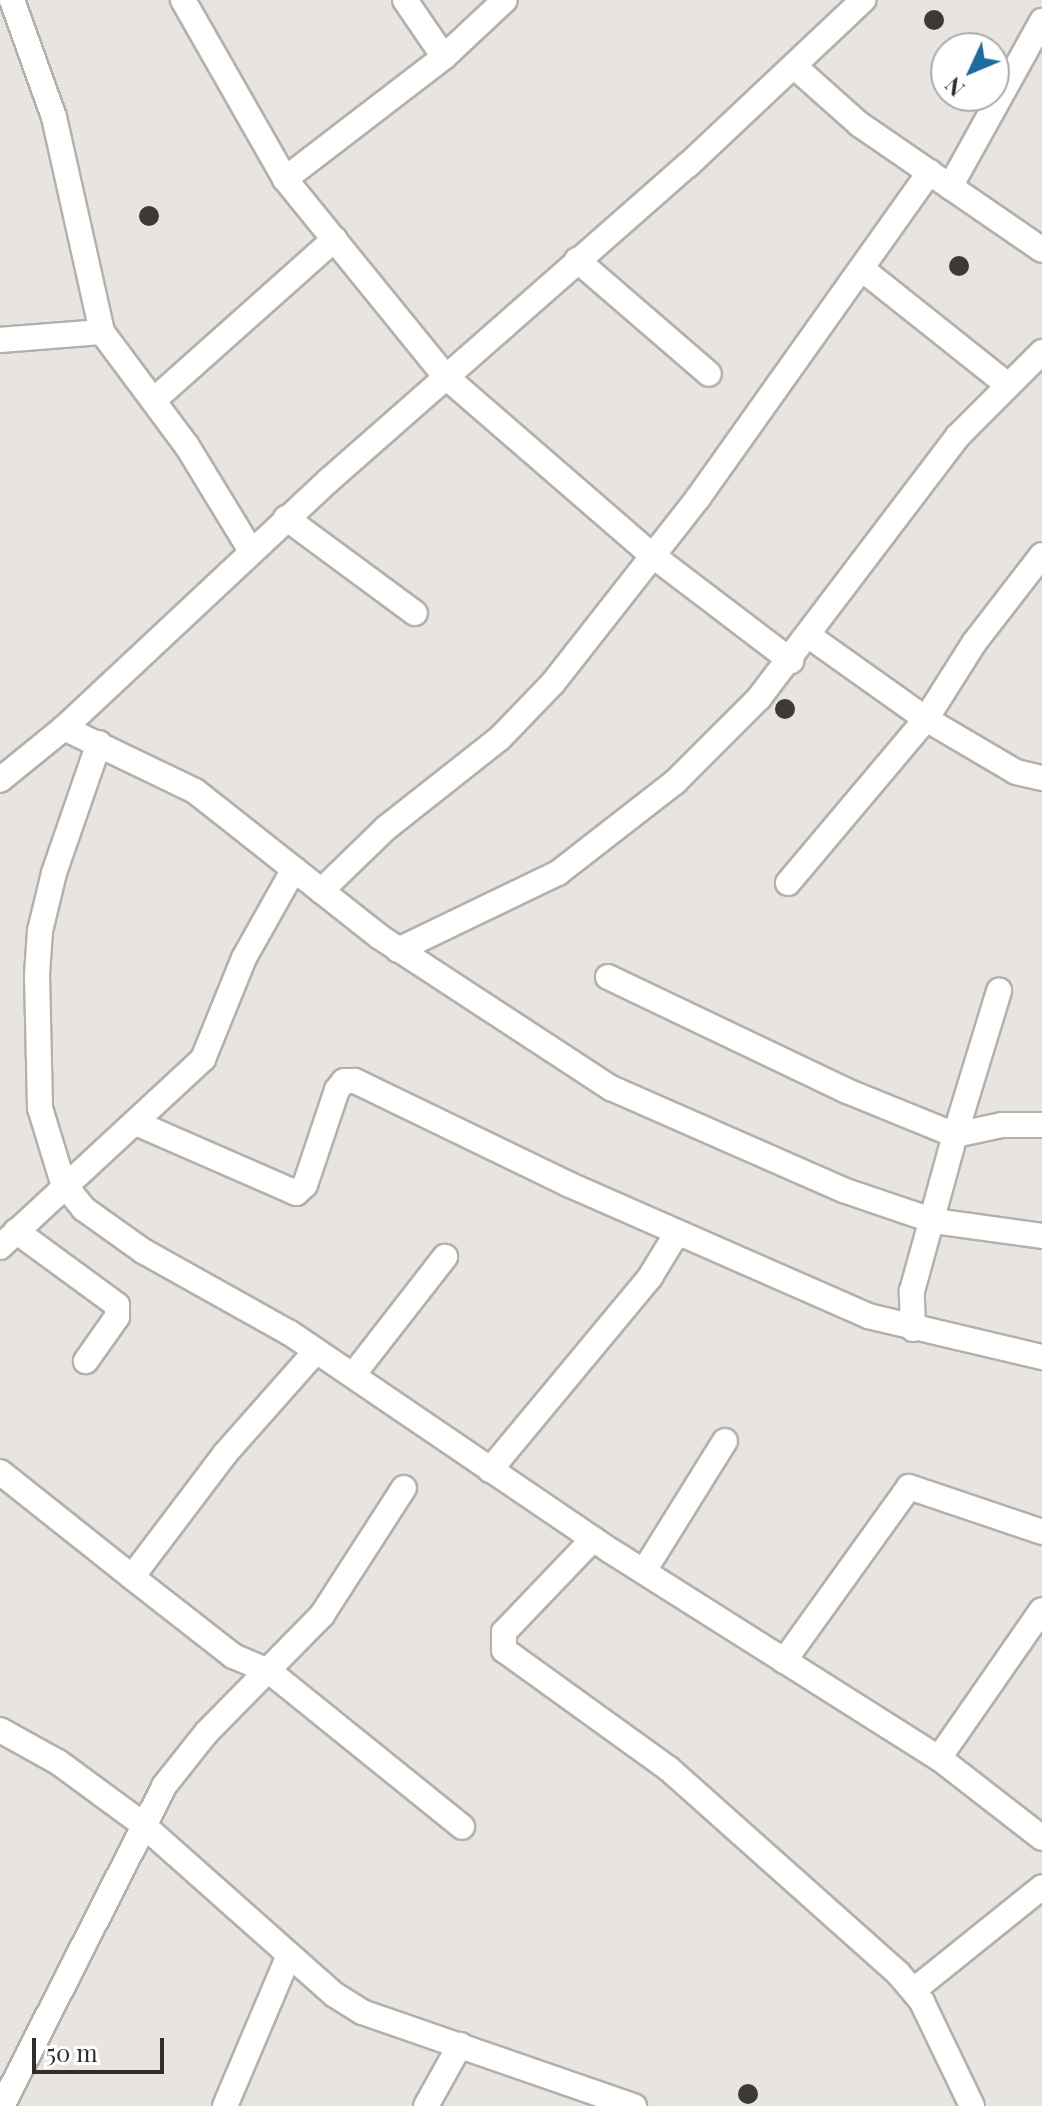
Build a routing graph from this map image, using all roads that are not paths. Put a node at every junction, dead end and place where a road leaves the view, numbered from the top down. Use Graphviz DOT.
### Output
graph roads {
  1 [pos="12,0"];
  2 [pos="183,0"];
  3 [pos="405,0"];
  4 [pos="505,0"];
  5 [pos="863,0"];
  6 [pos="1042,21"];
  7 [pos="444,57"];
  8 [pos="794,66"];
  9 [pos="285,179"];
  10 [pos="940,180"];
  11 [pos="335,239"];
  12 [pos="1042,250"];
  13 [pos="577,260"];
  14 [pos="862,269"];
  15 [pos="102,332"];
  16 [pos="0,340"];
  17 [pos="1042,352"];
  18 [pos="709,374"];
  19 [pos="445,376"];
  20 [pos="1008,385"];
  21 [pos="154,400"];
  22 [pos="286,518"];
  23 [pos="251,551"];
  24 [pos="652,555"];
  25 [pos="1042,555"];
  26 [pos="415,613"];
  27 [pos="809,636"];
  28 [pos="791,661"];
  29 [pos="926,719"];
  30 [pos="64,728"];
  31 [pos="99,743"];
  32 [pos="1042,778"];
  33 [pos="0,780"];
  34 [pos="294,869"];
  35 [pos="788,883"];
  36 [pos="321,891"];
  37 [pos="398,950"];
  38 [pos="608,977"];
  39 [pos="999,991"];
  40 [pos="136,1123"];
  41 [pos="1042,1125"];
  42 [pos="955,1135"];
  43 [pos="63,1183"];
  44 [pos="934,1221"];
  45 [pos="677,1233"];
  46 [pos="1042,1236"];
  47 [pos="8,1239"];
  48 [pos="445,1257"];
  49 [pos="913,1329"];
  50 [pos="316,1351"];
  51 [pos="1042,1357"];
  52 [pos="86,1361"];
  53 [pos="353,1375"];
  54 [pos="725,1441"];
  55 [pos="490,1470"];
  56 [pos="0,1472"];
  57 [pos="404,1488"];
  58 [pos="1042,1532"];
  59 [pos="593,1539"];
  60 [pos="644,1571"];
  61 [pos="132,1577"];
  62 [pos="1042,1610"];
  63 [pos="784,1661"];
  64 [pos="269,1671"];
  65 [pos="0,1730"];
  66 [pos="939,1758"];
  67 [pos="141,1823"];
  68 [pos="462,1827"];
  69 [pos="1042,1838"];
  70 [pos="1042,1887"];
  71 [pos="289,1955"];
  72 [pos="914,1990"];
  73 [pos="460,2045"];
  74 [pos="2,2106"];
  75 [pos="225,2106"];
  76 [pos="426,2106"];
  77 [pos="634,2106"];
  78 [pos="972,2106"];
  1 -- 15 [label="street"];
  2 -- 9 [label="street"];
  3 -- 7 [label="street"];
  4 -- 7 [label="street"];
  5 -- 8 [label="street"];
  6 -- 10 [label="street"];
  7 -- 9 [label="street"];
  8 -- 10 [label="street"];
  8 -- 13 [label="street"];
  9 -- 11 [label="street"];
  10 -- 12 [label="street"];
  10 -- 14 [label="street"];
  11 -- 19 [label="street"];
  11 -- 21 [label="street"];
  13 -- 18 [label="street"];
  13 -- 19 [label="street"];
  14 -- 20 [label="street"];
  14 -- 24 [label="street"];
  15 -- 16 [label="street"];
  15 -- 21 [label="street"];
  17 -- 20 [label="street"];
  19 -- 22 [label="street"];
  19 -- 24 [label="street"];
  20 -- 27 [label="street"];
  21 -- 23 [label="street"];
  22 -- 23 [label="street"];
  22 -- 26 [label="street"];
  23 -- 30 [label="street"];
  24 -- 28 [label="street"];
  24 -- 36 [label="street"];
  25 -- 29 [label="street"];
  27 -- 28 [label="street"];
  27 -- 29 [label="street"];
  28 -- 37 [label="street"];
  29 -- 32 [label="street"];
  29 -- 35 [label="street"];
  30 -- 31 [label="street"];
  30 -- 33 [label="street"];
  31 -- 34 [label="street"];
  31 -- 43 [label="street"];
  34 -- 36 [label="street"];
  34 -- 40 [label="street"];
  36 -- 37 [label="street"];
  37 -- 44 [label="street"];
  38 -- 42 [label="street"];
  39 -- 42 [label="street"];
  40 -- 43 [label="street"];
  40 -- 45 [label="street"];
  41 -- 42 [label="street"];
  42 -- 44 [label="street"];
  43 -- 47 [label="street"];
  43 -- 50 [label="street"];
  44 -- 46 [label="street"];
  44 -- 49 [label="street"];
  45 -- 49 [label="street"];
  45 -- 55 [label="street"];
  47 -- 52 [label="street"];
  48 -- 53 [label="street"];
  49 -- 51 [label="street"];
  50 -- 53 [label="street"];
  50 -- 61 [label="street"];
  53 -- 55 [label="street"];
  54 -- 60 [label="street"];
  55 -- 59 [label="street"];
  56 -- 61 [label="street"];
  57 -- 64 [label="street"];
  58 -- 63 [label="street"];
  59 -- 60 [label="street"];
  59 -- 72 [label="street"];
  60 -- 63 [label="street"];
  61 -- 64 [label="street"];
  62 -- 66 [label="street"];
  63 -- 66 [label="street"];
  64 -- 67 [label="street"];
  64 -- 68 [label="street"];
  65 -- 67 [label="street"];
  66 -- 69 [label="street"];
  67 -- 71 [label="street"];
  67 -- 74 [label="street"];
  70 -- 72 [label="street"];
  71 -- 73 [label="street"];
  71 -- 75 [label="street"];
  72 -- 78 [label="street"];
  73 -- 76 [label="street"];
  73 -- 77 [label="street"];
}
